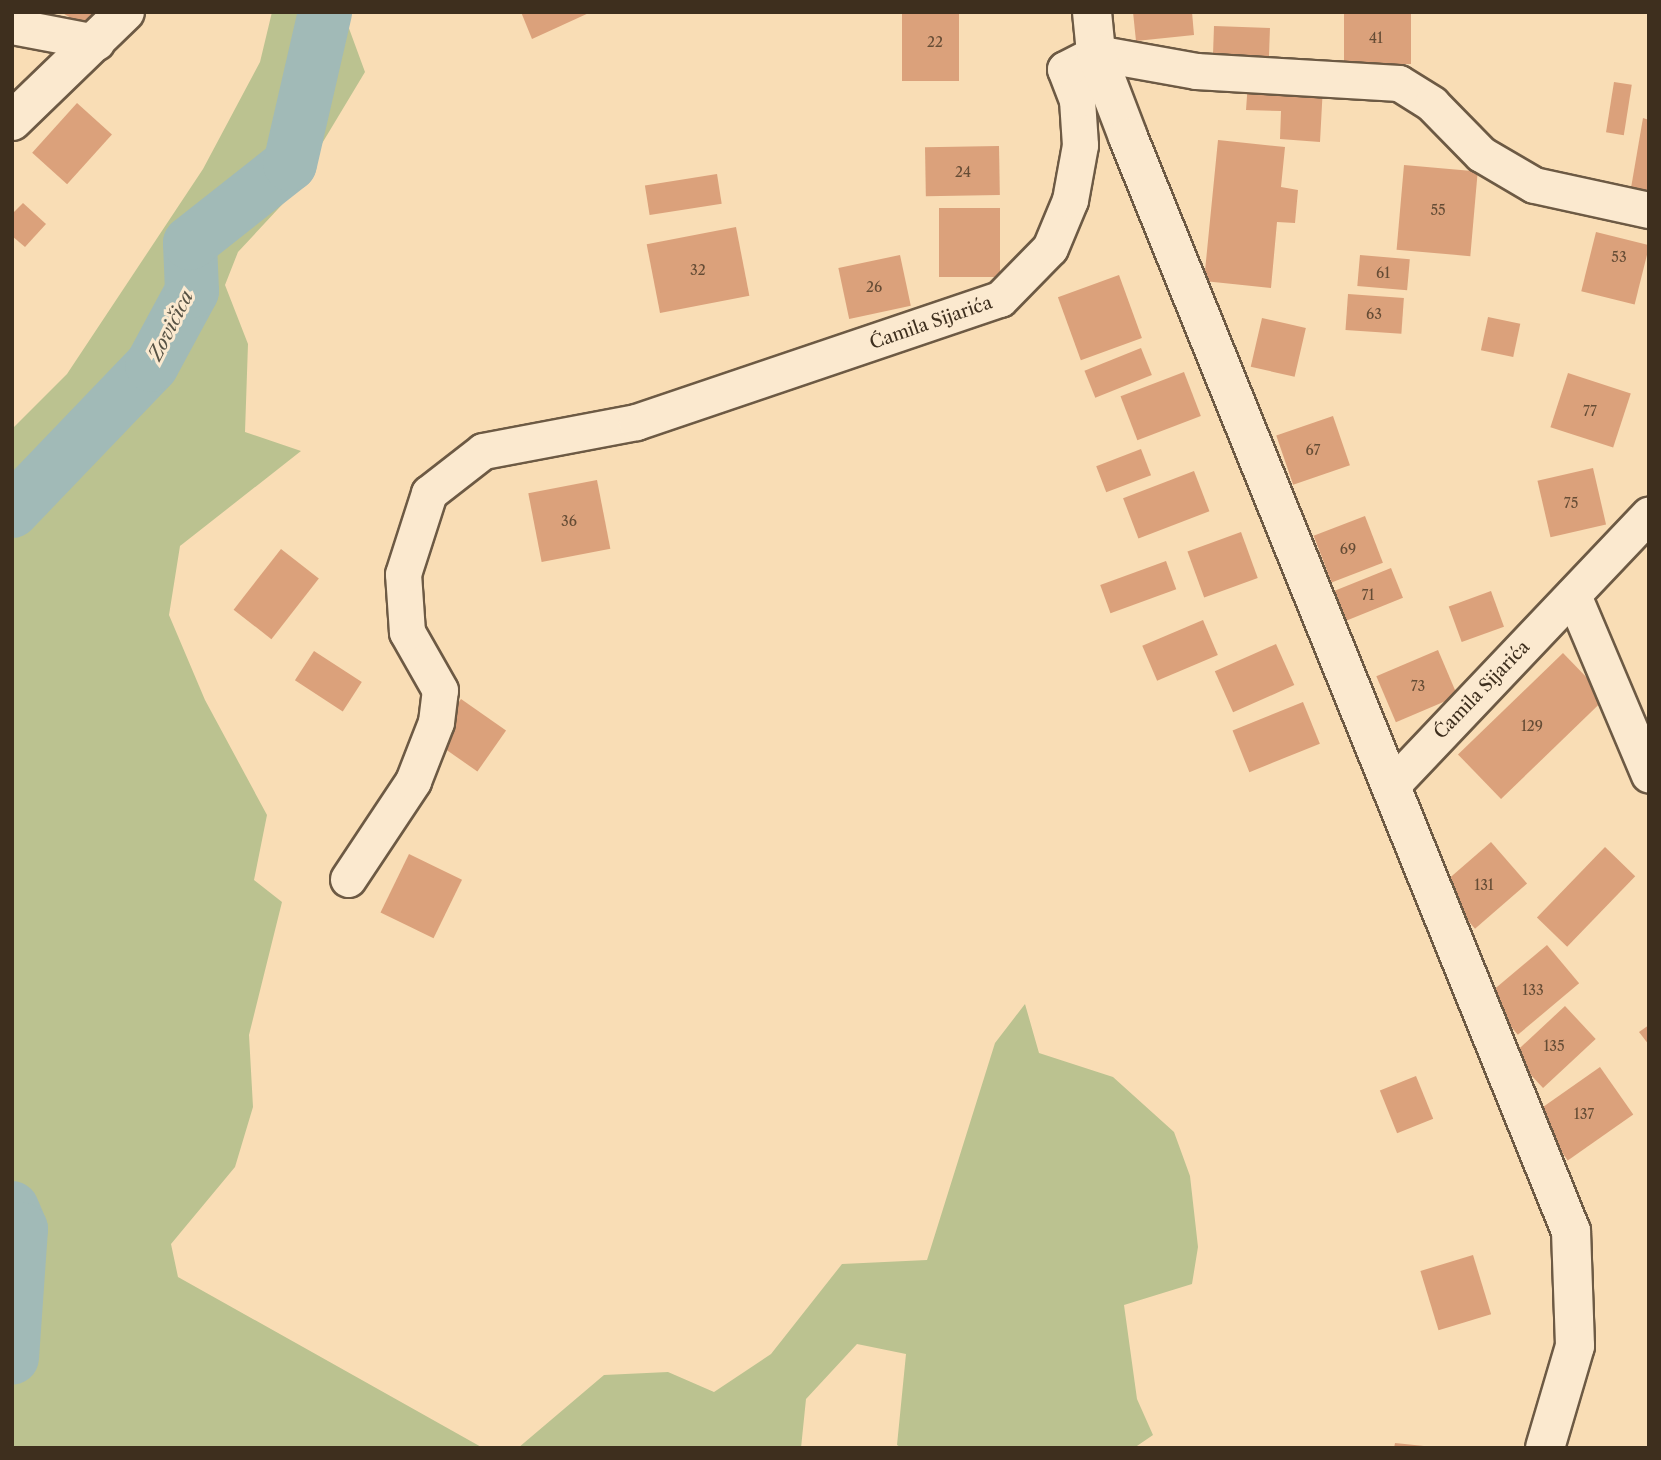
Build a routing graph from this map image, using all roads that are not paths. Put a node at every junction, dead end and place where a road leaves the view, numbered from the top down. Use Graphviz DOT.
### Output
graph roads {
  1 [pos="125,12"];
  2 [pos="1093,12"];
  3 [pos="12,26"];
  4 [pos="96,42"];
  5 [pos="1096,53"];
  6 [pos="12,121"];
  7 [pos="1649,210"];
  8 [pos="1649,514"];
  9 [pos="1573,595"];
  10 [pos="1649,775"];
  11 [pos="1392,785"];
  12 [pos="348,880"];
  13 [pos="1545,1448"];
  1 -- 4 [label="street"];
  2 -- 5 [label="street"];
  3 -- 4 [label="street"];
  4 -- 6 [label="street"];
  5 -- 7 [label="street"];
  5 -- 11 [label="street"];
  5 -- 12 [label="street, Ćamila Sijarića"];
  8 -- 9 [label="street, Ćamila Sijarića"];
  9 -- 10 [label="street"];
  9 -- 11 [label="street, Ćamila Sijarića"];
  11 -- 13 [label="street"];
}
